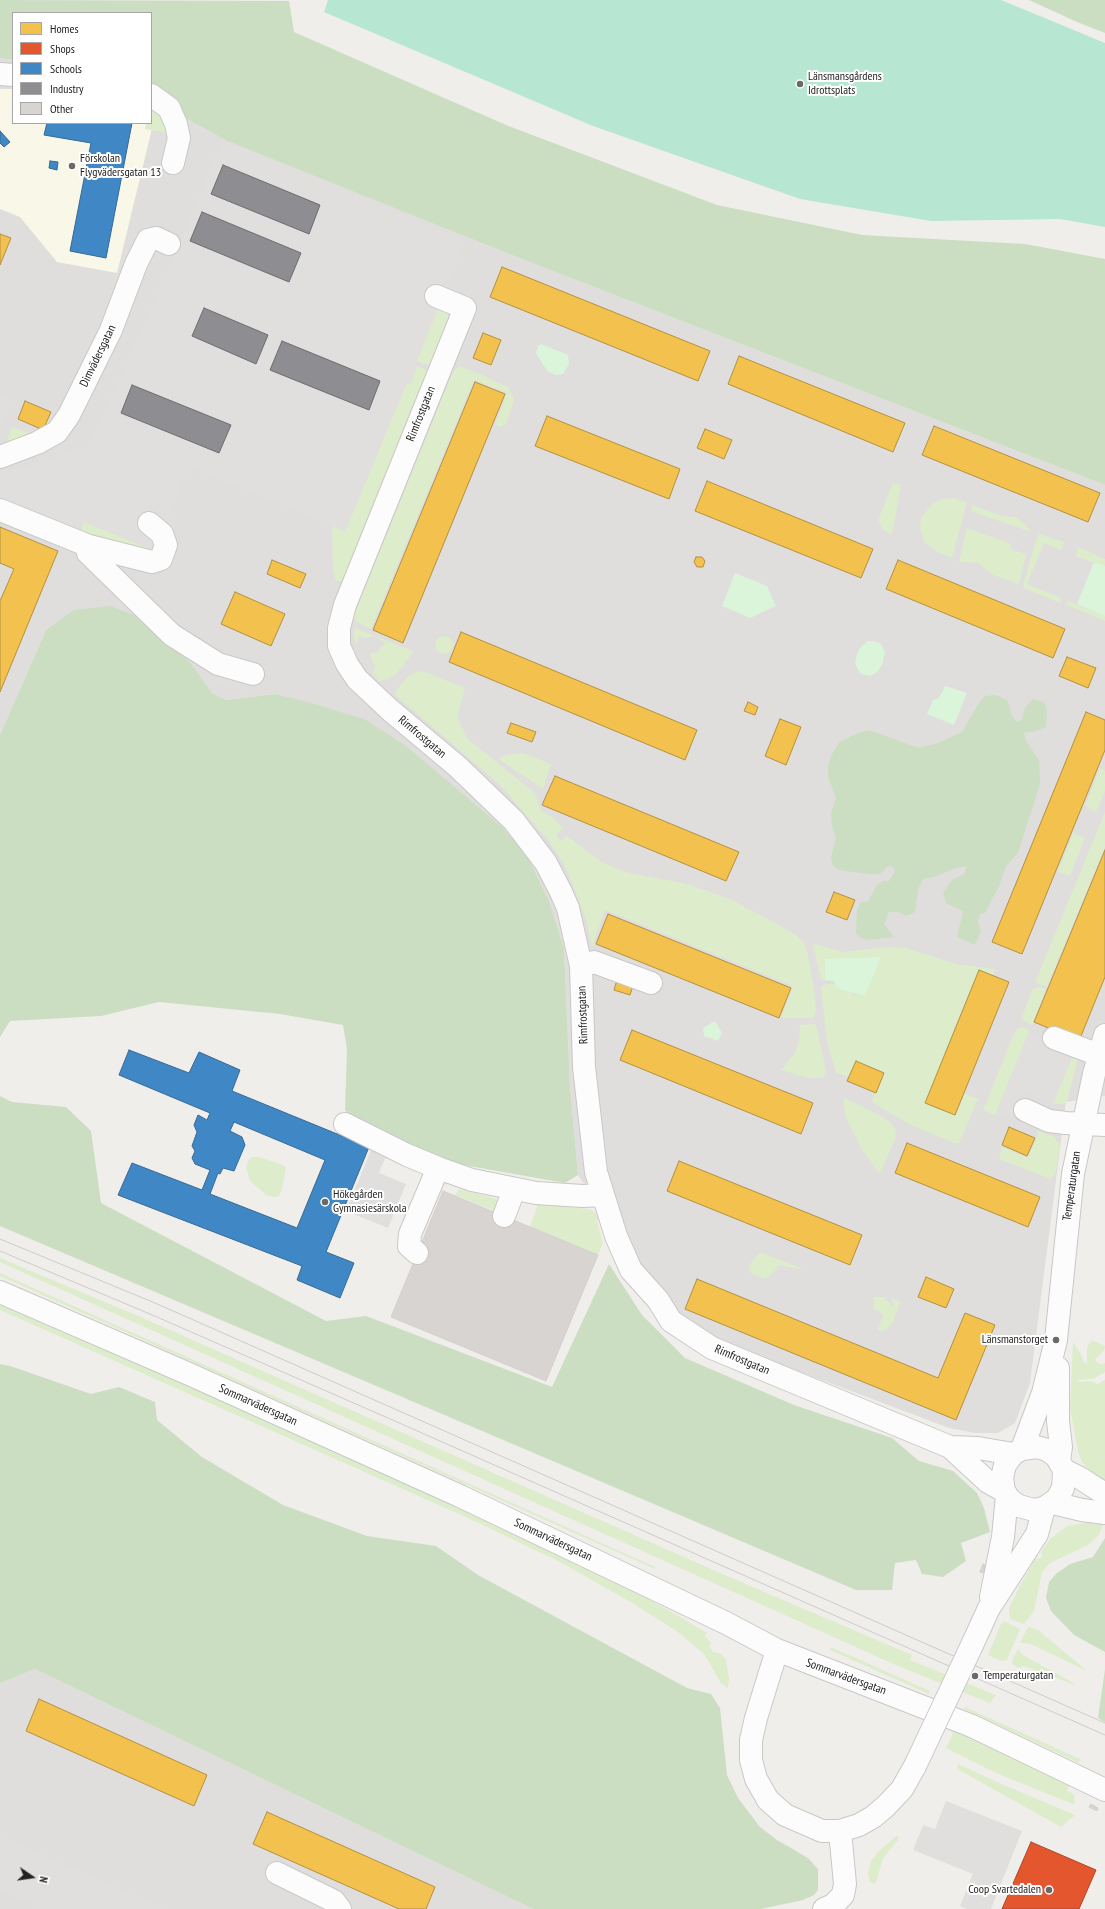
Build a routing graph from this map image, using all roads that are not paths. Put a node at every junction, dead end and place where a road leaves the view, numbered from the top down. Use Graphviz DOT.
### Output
graph roads {
  1 [pos="0,74"];
  2 [pos="12,75"];
  3 [pos="152,96"];
  4 [pos="173,163"];
  5 [pos="169,244"];
  6 [pos="436,296"];
  7 [pos="0,457"];
  8 [pos="0,510"];
  9 [pos="149,523"];
  10 [pos="89,546"];
  11 [pos="253,674"];
  12 [pos="581,966"];
  13 [pos="651,984"];
  14 [pos="1054,1038"];
  15 [pos="1102,1045"];
  16 [pos="1025,1110"];
  17 [pos="345,1124"];
  18 [pos="1083,1124"];
  19 [pos="1105,1125"];
  20 [pos="438,1168"];
  21 [pos="514,1190"];
  22 [pos="603,1195"];
  23 [pos="504,1216"];
  24 [pos="417,1253"];
  25 [pos="0,1292"];
  26 [pos="1056,1340"];
  27 [pos="950,1447"];
  28 [pos="1017,1452"];
  29 [pos="1062,1466"];
  30 [pos="1006,1493"];
  31 [pos="1105,1494"];
  32 [pos="1049,1505"];
  33 [pos="1105,1513"];
  34 [pos="989,1608"];
  35 [pos="777,1650"];
  36 [pos="1105,1790"];
  37 [pos="840,1831"];
  38 [pos="277,1872"];
  39 [pos="340,1909"];
  40 [pos="824,1909"];
  1 -- 2 [label="street"];
  3 -- 4 [label="street"];
  5 -- 7 [label="street, Dimvädersgatan"];
  6 -- 12 [label="street, Rimfrostgatan"];
  8 -- 10 [label="street"];
  9 -- 10 [label="street"];
  10 -- 11 [label="street"];
  12 -- 13 [label="street"];
  12 -- 22 [label="street, Rimfrostgatan"];
  14 -- 15 [label="street"];
  15 -- 18 [label="street, Temperaturgatan"];
  16 -- 18 [label="street"];
  17 -- 20 [label="street"];
  18 -- 19 [label="street"];
  18 -- 26 [label="street, Temperaturgatan"];
  20 -- 21 [label="street"];
  20 -- 24 [label="street"];
  21 -- 22 [label="street"];
  21 -- 23 [label="street"];
  22 -- 27 [label="street, Rimfrostgatan"];
  25 -- 35 [label="street, Sommarvädersgatan"];
  26 -- 28 [label="street, Temperaturgatan"];
  26 -- 29 [label="street, Temperaturgatan"];
  27 -- 28 [label="street, Rimfrostgatan"];
  27 -- 30 [label="street, Rimfrostgatan"];
  28 -- 29 [label="street"];
  28 -- 30 [label="street, Temperaturgatan"];
  29 -- 31 [label="street"];
  29 -- 32 [label="street, Temperaturgatan"];
  30 -- 32 [label="street"];
  30 -- 34 [label="street, Temperaturgatan"];
  32 -- 33 [label="street"];
  32 -- 34 [label="street, Temperaturgatan"];
  34 -- 37 [label="street, Temperaturgatan, bridge"];
  35 -- 36 [label="street, Sommarvädersgatan"];
  35 -- 37 [label="street, Temperaturgatan"];
  37 -- 40 [label="street"];
  38 -- 39 [label="street"];
}
